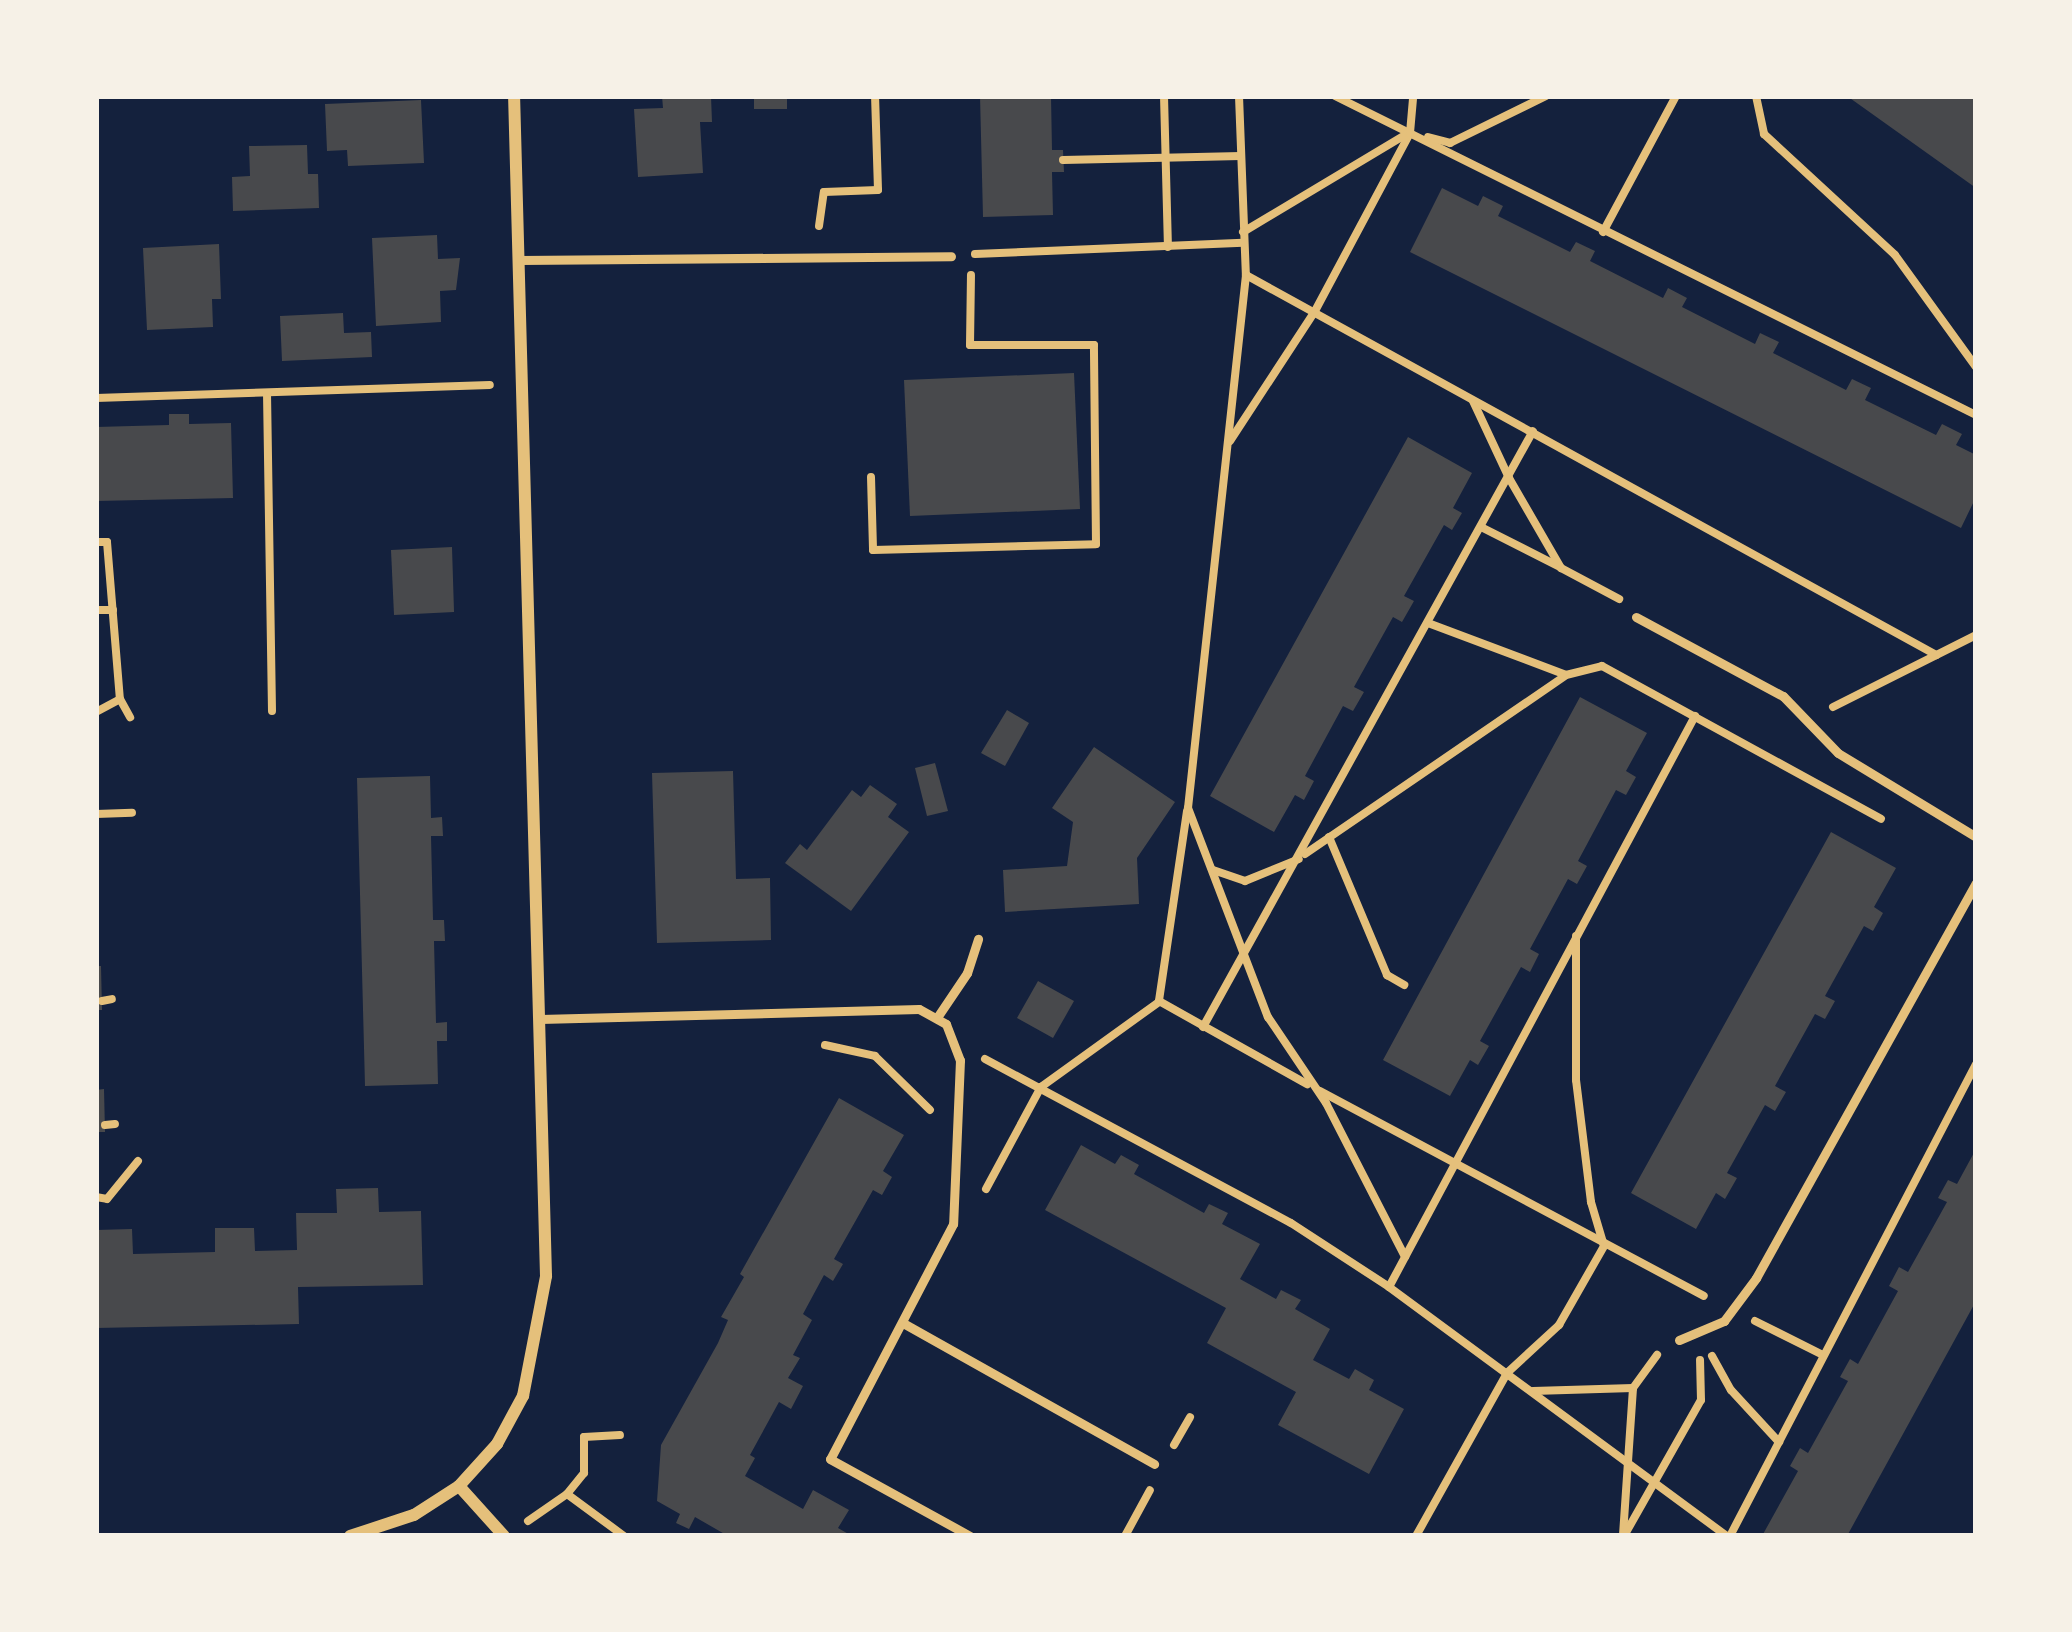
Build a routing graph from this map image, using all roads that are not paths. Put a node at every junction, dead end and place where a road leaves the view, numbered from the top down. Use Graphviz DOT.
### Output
graph roads {
  1 [pos="514,96"];
  2 [pos="950,256"];
  3 [pos="520,260"];
  4 [pos="1636,617"];
  5 [pos="1976,837"];
  6 [pos="1976,883"];
  7 [pos="977,940"];
  8 [pos="938,1016"];
  9 [pos="540,1019"];
  10 [pos="903,1323"];
  11 [pos="1678,1340"];
  12 [pos="1154,1464"];
  13 [pos="459,1486"];
  14 [pos="350,1536"];
  15 [pos="504,1536"];
  16 [pos="970,1536"];
  1 -- 3 [label="street"];
  2 -- 3 [label="lane"];
  3 -- 9 [label="street"];
  4 -- 5 [label="lane"];
  6 -- 11 [label="lane"];
  7 -- 8 [label="lane"];
  8 -- 9 [label="lane"];
  8 -- 10 [label="lane"];
  9 -- 13 [label="street"];
  10 -- 12 [label="lane"];
  10 -- 16 [label="lane"];
  13 -- 14 [label="street"];
  13 -- 15 [label="street"];
}
